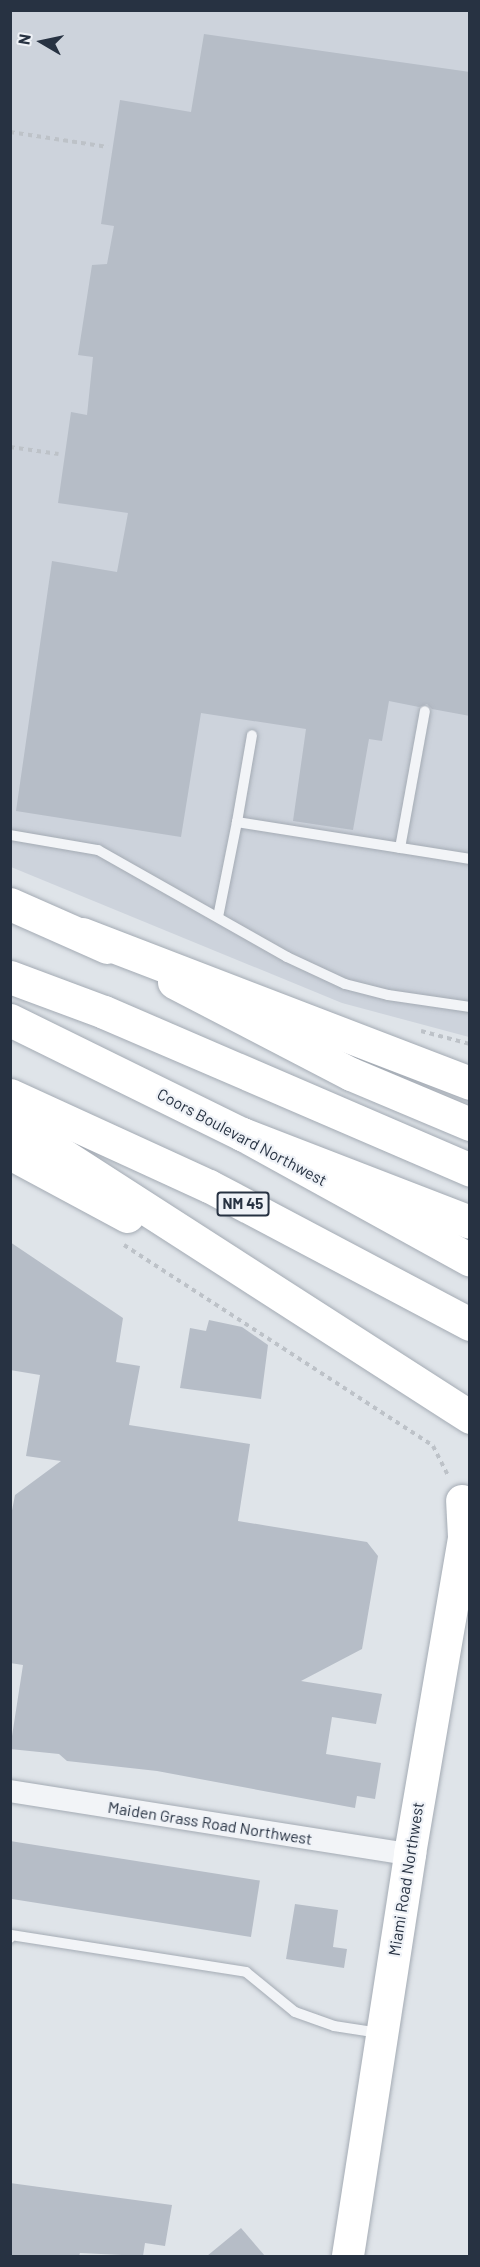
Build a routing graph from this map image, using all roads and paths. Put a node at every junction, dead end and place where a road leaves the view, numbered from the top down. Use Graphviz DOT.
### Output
graph roads {
  1 [pos="10,132"];
  2 [pos="108,147"];
  3 [pos="10,447"];
  4 [pos="58,454"];
  5 [pos="424,711"];
  6 [pos="252,735"];
  7 [pos="237,822"];
  8 [pos="10,835"];
  9 [pos="400,848"];
  10 [pos="470,859"];
  11 [pos="10,904"];
  12 [pos="219,917"];
  13 [pos="82,934"];
  14 [pos="10,977"];
  15 [pos="470,1007"];
  16 [pos="10,1020"];
  17 [pos="470,1083"];
  18 [pos="10,1095"];
  19 [pos="10,1121"];
  20 [pos="470,1124"];
  21 [pos="242,1134"];
  22 [pos="10,1153"];
  23 [pos="470,1170"];
  24 [pos="470,1222"];
  25 [pos="195,1236"];
  26 [pos="113,1238"];
  27 [pos="470,1260"];
  28 [pos="470,1324"];
  29 [pos="470,1417"];
  30 [pos="462,1502"];
  31 [pos="10,1791"];
  32 [pos="410,1854"];
  33 [pos="10,1938"];
  34 [pos="382,2034"];
  35 [pos="348,2256"];
  1 -- 2 [label="path"];
  3 -- 4 [label="path"];
  5 -- 9 [label="lane"];
  6 -- 7 [label="lane"];
  7 -- 9 [label="lane"];
  7 -- 12 [label="lane"];
  8 -- 12 [label="lane"];
  9 -- 10 [label="lane"];
  11 -- 13 [label="main road"];
  12 -- 15 [label="lane"];
  13 -- 17 [label="main road"];
  13 -- 20 [label="main road"];
  14 -- 23 [label="main road"];
  16 -- 21 [label="main road, Coors Boulevard Northwest"];
  18 -- 28 [label="main road, NM 45"];
  19 -- 25 [label="main road"];
  21 -- 24 [label="main road"];
  21 -- 27 [label="main road, Coors Boulevard Northwest"];
  22 -- 25 [label="main road"];
  25 -- 29 [label="main road"];
  26 -- 30 [label="path"];
  30 -- 32 [label="street, Miami Road Northwest"];
  31 -- 32 [label="street, Maiden Grass Road Northwest"];
  32 -- 34 [label="street, Miami Road Northwest"];
  33 -- 34 [label="lane"];
  34 -- 35 [label="street, Miami Road Northwest"];
}
